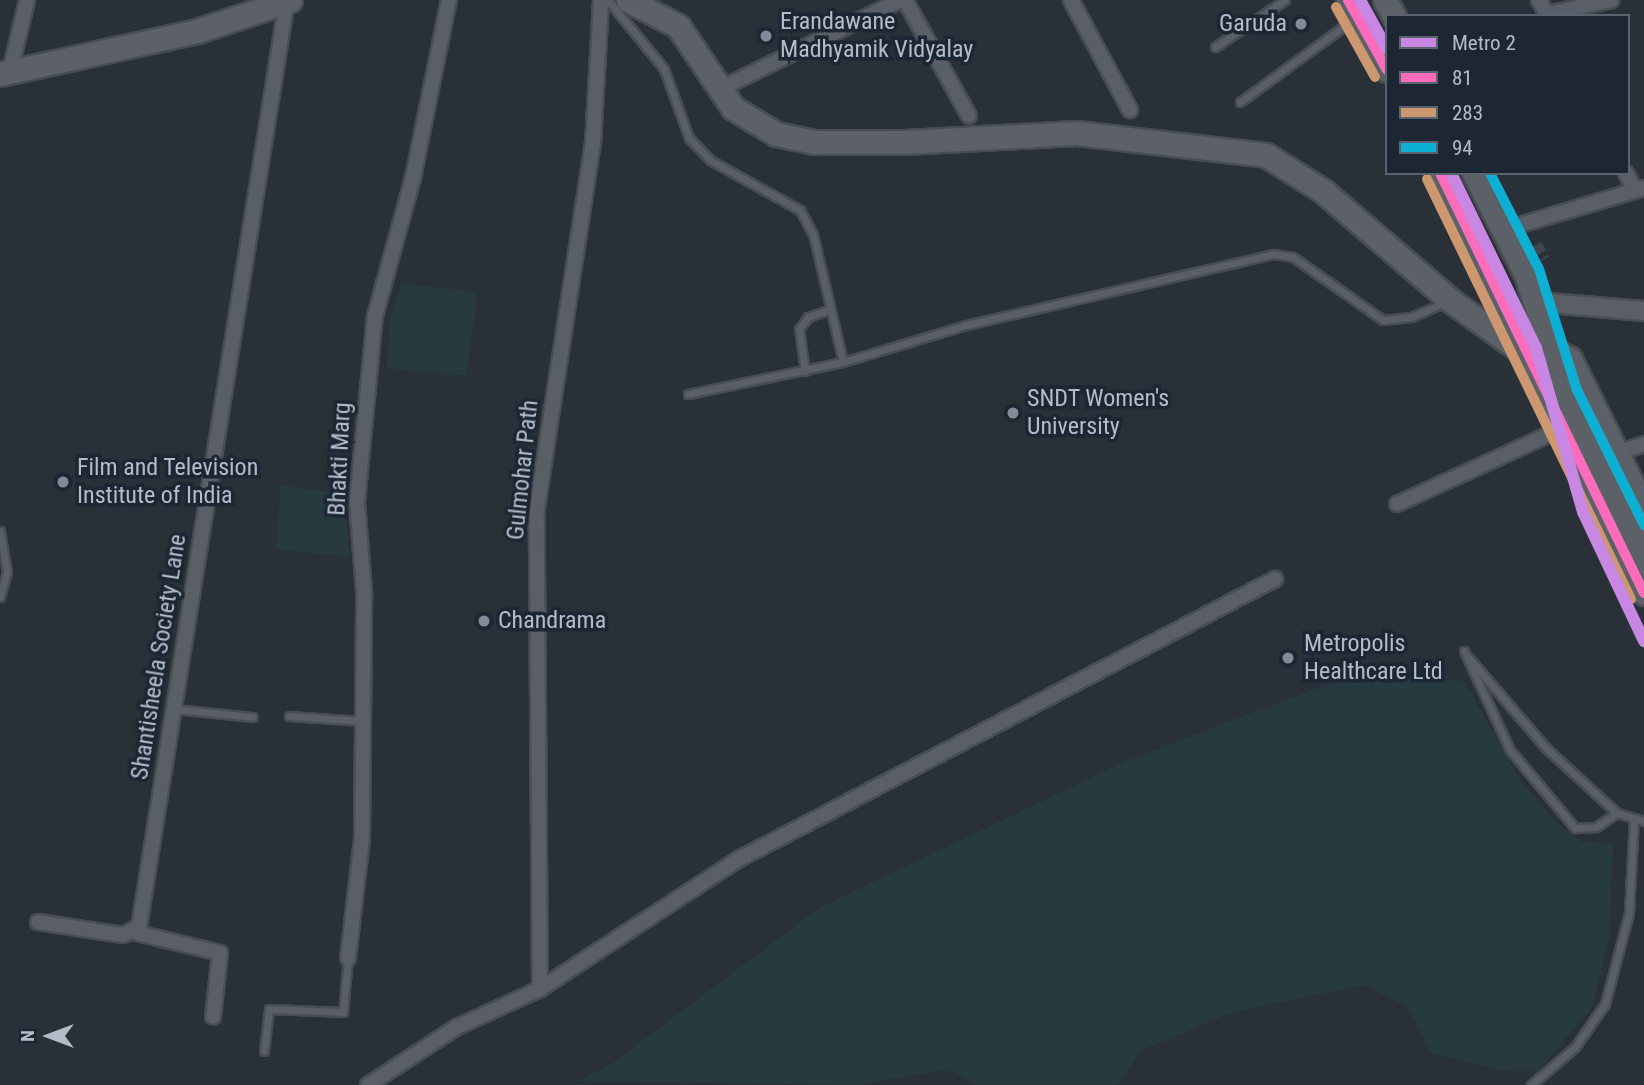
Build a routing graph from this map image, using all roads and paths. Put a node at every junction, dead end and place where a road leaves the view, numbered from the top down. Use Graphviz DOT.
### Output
graph roads {
  1 [pos="27,0"];
  2 [pos="449,0"];
  3 [pos="601,0"];
  4 [pos="608,0"];
  5 [pos="628,0"];
  6 [pos="903,0"];
  7 [pos="1071,0"];
  8 [pos="1285,0"];
  9 [pos="1612,0"];
  10 [pos="288,1"];
  11 [pos="1353,8"];
  12 [pos="1551,14"];
  13 [pos="1214,47"];
  14 [pos="1385,66"];
  15 [pos="5,73"];
  16 [pos="720,89"];
  17 [pos="1240,102"];
  18 [pos="1130,110"];
  19 [pos="969,116"];
  20 [pos="1441,175"];
  21 [pos="1475,175"];
  22 [pos="1628,175"];
  23 [pos="1639,189"];
  24 [pos="1503,230"];
  25 [pos="1450,300"];
  26 [pos="1537,302"];
  27 [pos="831,309"];
  28 [pos="1644,312"];
  29 [pos="1542,354"];
  30 [pos="843,362"];
  31 [pos="805,371"];
  32 [pos="688,394"];
  33 [pos="1569,424"];
  34 [pos="1644,444"];
  35 [pos="1617,453"];
  36 [pos="1397,504"];
  37 [pos="1644,508"];
  38 [pos="0,531"];
  39 [pos="1644,556"];
  40 [pos="1275,579"];
  41 [pos="1644,593"];
  42 [pos="0,597"];
  43 [pos="174,709"];
  44 [pos="289,716"];
  45 [pos="253,717"];
  46 [pos="362,721"];
  47 [pos="1617,813"];
  48 [pos="1634,818"];
  49 [pos="1644,821"];
  50 [pos="38,922"];
  51 [pos="133,932"];
  52 [pos="348,958"];
  53 [pos="540,989"];
  54 [pos="214,1017"];
  55 [pos="264,1051"];
  56 [pos="368,1085"];
  57 [pos="1531,1085"];
  1 -- 15 [label="street"];
  2 -- 46 [label="street, Bhakti Marg"];
  3 -- 53 [label="street, Gulmohar Path"];
  4 -- 27 [label="lane"];
  5 -- 16 [label="main road"];
  6 -- 16 [label="street"];
  6 -- 19 [label="street"];
  7 -- 18 [label="street"];
  8 -- 13 [label="lane"];
  9 -- 12 [label="street"];
  10 -- 15 [label="main road"];
  10 -- 43 [label="street, Shantisheela Society Lane"];
  11 -- 14 [label="main road"];
  11 -- 17 [label="lane"];
  16 -- 25 [label="main road"];
  20 -- 29 [label="main road"];
  21 -- 24 [label="main road"];
  22 -- 23 [label="street"];
  23 -- 24 [label="street"];
  24 -- 26 [label="main road"];
  25 -- 29 [label="main road"];
  25 -- 30 [label="lane"];
  26 -- 28 [label="street"];
  26 -- 29 [label="main road"];
  27 -- 30 [label="lane"];
  27 -- 31 [label="lane"];
  29 -- 33 [label="main road"];
  29 -- 35 [label="main road"];
  30 -- 31 [label="lane"];
  31 -- 32 [label="lane"];
  33 -- 36 [label="street"];
  33 -- 39 [label="main road"];
  33 -- 41 [label="main road"];
  34 -- 35 [label="street"];
  35 -- 37 [label="main road"];
  38 -- 42 [label="lane"];
  40 -- 53 [label="street"];
  43 -- 45 [label="lane"];
  43 -- 51 [label="street, Shantisheela Society Lane"];
  44 -- 46 [label="lane"];
  46 -- 52 [label="street, Bhakti Marg"];
  47 -- 47 [label="lane"];
  47 -- 48 [label="lane"];
  48 -- 49 [label="lane"];
  48 -- 57 [label="lane"];
  50 -- 51 [label="street"];
  51 -- 54 [label="street"];
  52 -- 55 [label="lane, Bhakti Marg"];
  53 -- 56 [label="street"];
}
